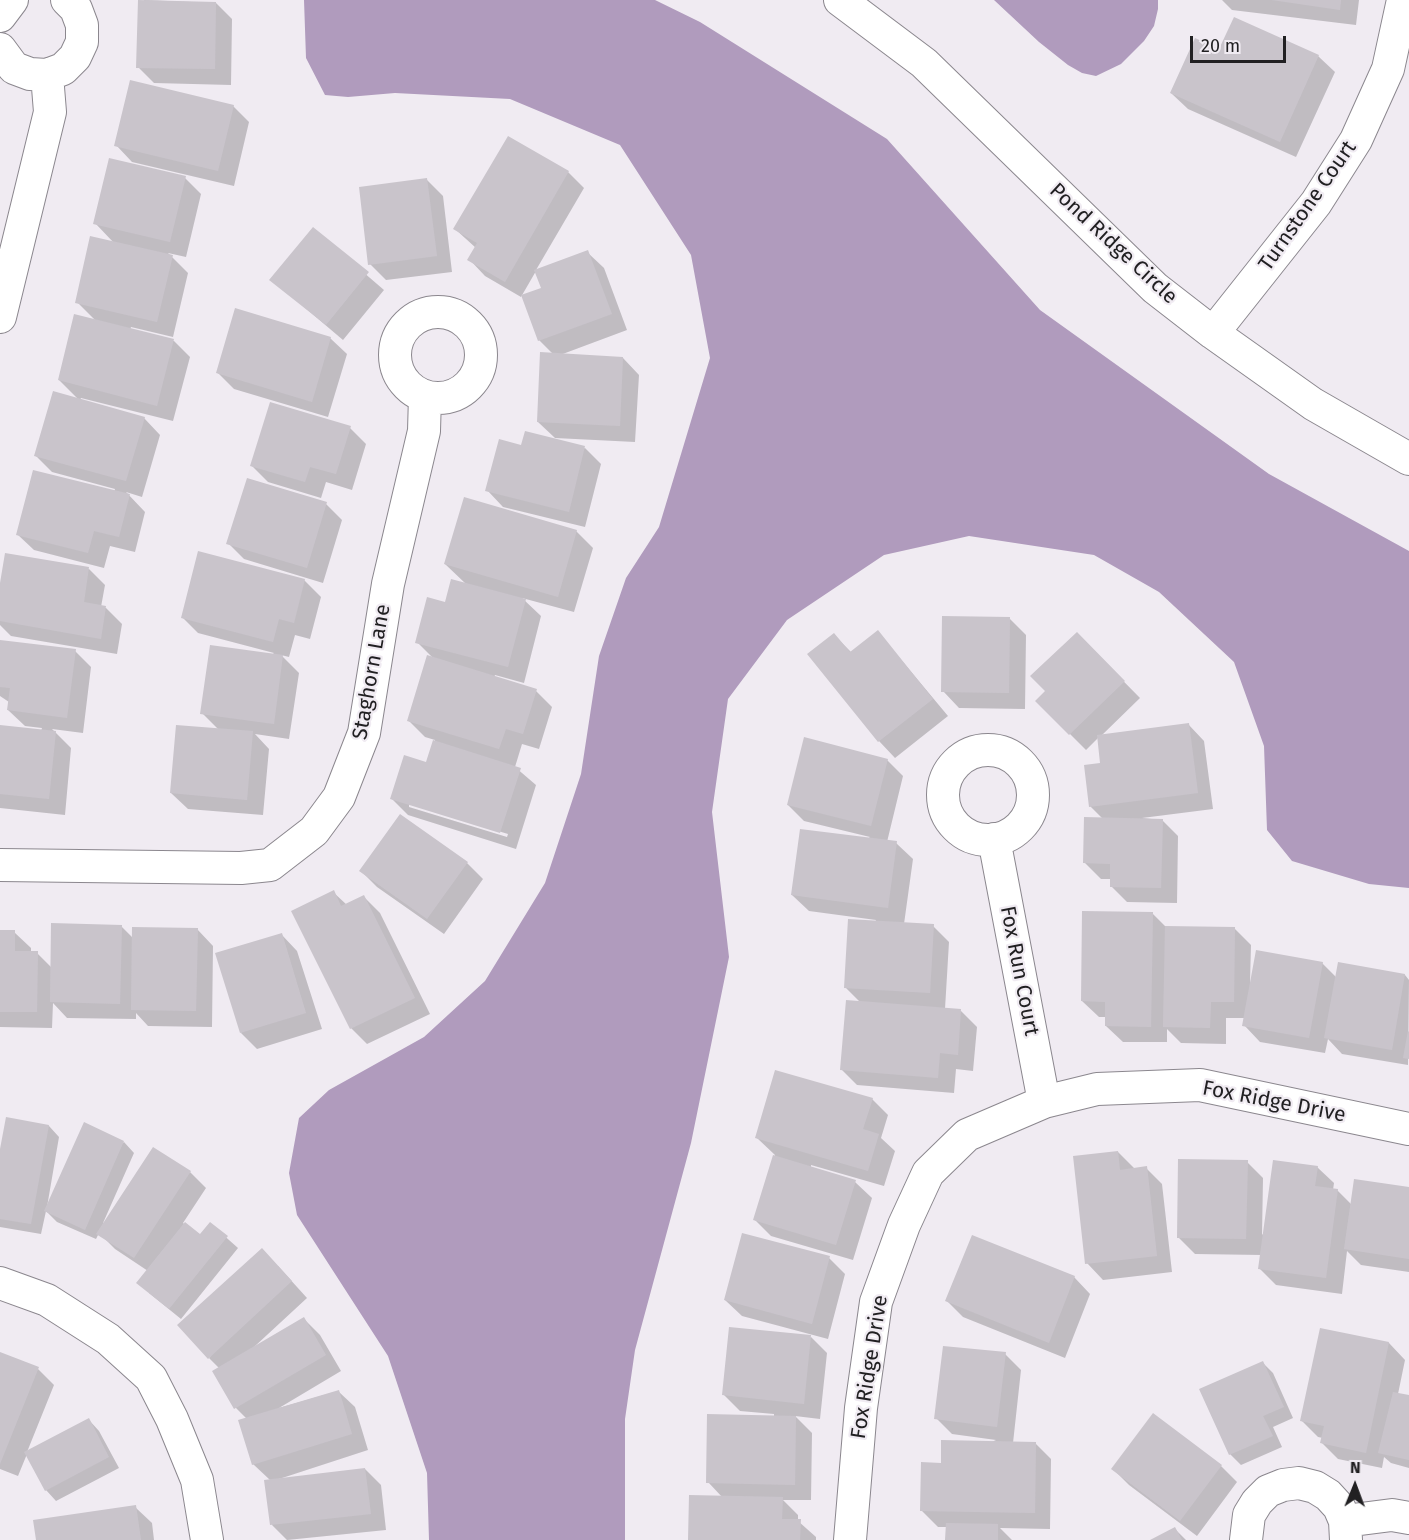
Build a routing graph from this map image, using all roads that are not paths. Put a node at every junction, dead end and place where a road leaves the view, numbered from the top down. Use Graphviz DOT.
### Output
graph roads {
  1 [pos="12,0"];
  2 [pos="67,0"];
  3 [pos="840,0"];
  4 [pos="1403,0"];
  5 [pos="0,16"];
  6 [pos="0,49"];
  7 [pos="1398,72"];
  8 [pos="47,75"];
  9 [pos="0,317"];
  10 [pos="1213,333"];
  11 [pos="425,396"];
  12 [pos="1409,459"];
  13 [pos="994,839"];
  14 [pos="0,865"];
  15 [pos="1044,1102"];
  16 [pos="1409,1129"];
  17 [pos="0,1283"];
  18 [pos="1409,1518"];
  19 [pos="1345,1531"];
  20 [pos="207,1540"];
  21 [pos="850,1540"];
  22 [pos="1246,1540"];
  1 -- 5 [label="street"];
  2 -- 8 [label="street"];
  3 -- 10 [label="street, Pond Ridge Circle"];
  4 -- 7 [label="street, Turnstone Court"];
  6 -- 8 [label="street"];
  7 -- 10 [label="street, Turnstone Court"];
  8 -- 9 [label="street"];
  10 -- 12 [label="street, Pond Ridge Circle"];
  11 -- 14 [label="street, Staghorn Lane"];
  13 -- 15 [label="street, Fox Run Court"];
  15 -- 16 [label="street, Fox Ridge Drive"];
  15 -- 21 [label="street, Fox Ridge Drive"];
  17 -- 20 [label="street"];
  18 -- 19 [label="street"];
  19 -- 22 [label="street"];
}
